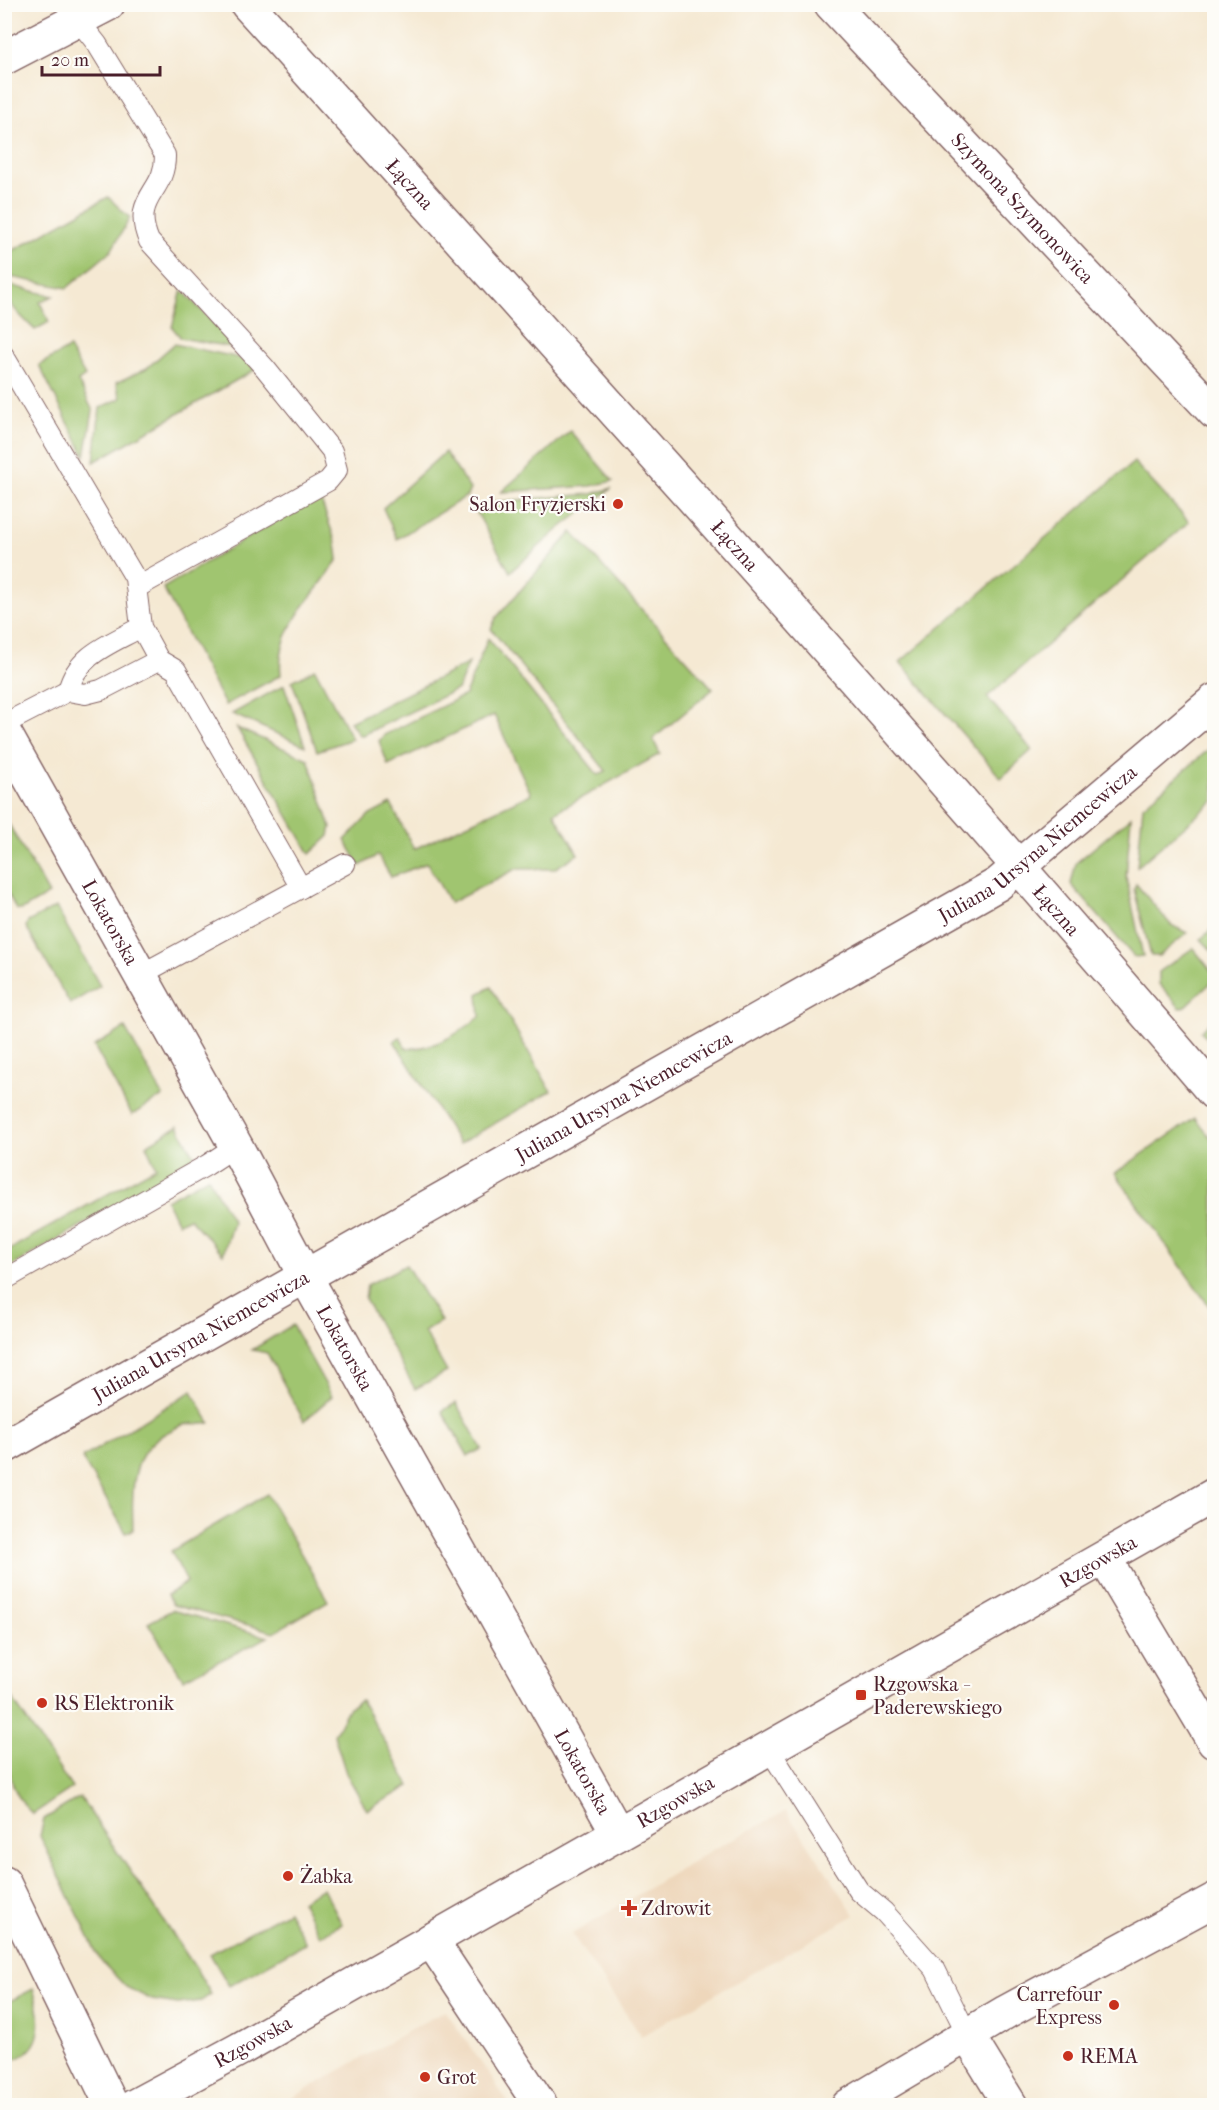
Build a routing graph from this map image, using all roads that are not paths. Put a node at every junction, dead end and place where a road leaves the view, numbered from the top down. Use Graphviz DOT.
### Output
graph roads {
  1 [pos="108,4"];
  2 [pos="247,4"];
  3 [pos="831,4"];
  4 [pos="78,20"];
  5 [pos="4,58"];
  6 [pos="4,356"];
  7 [pos="1215,412"];
  8 [pos="138,587"];
  9 [pos="141,627"];
  10 [pos="159,660"];
  11 [pos="68,691"];
  12 [pos="1215,701"];
  13 [pos="4,724"];
  14 [pos="4,732"];
  15 [pos="345,864"];
  16 [pos="1020,867"];
  17 [pos="300,888"];
  18 [pos="140,975"];
  19 [pos="1215,1093"];
  20 [pos="236,1146"];
  21 [pos="305,1276"];
  22 [pos="4,1280"];
  23 [pos="4,1447"];
  24 [pos="1215,1495"];
  25 [pos="1105,1558"];
  26 [pos="1215,1743"];
  27 [pos="769,1749"];
  28 [pos="618,1834"];
  29 [pos="4,1883"];
  30 [pos="1215,1900"];
  31 [pos="431,1940"];
  32 [pos="968,2036"];
  33 [pos="112,2106"];
  34 [pos="134,2106"];
  35 [pos="541,2106"];
  36 [pos="849,2106"];
  37 [pos="1011,2106"];
  1 -- 4 [label="street"];
  2 -- 16 [label="street, Łączna"];
  3 -- 7 [label="street, Szymona Szymonowica"];
  4 -- 5 [label="street"];
  4 -- 8 [label="lane"];
  6 -- 8 [label="lane"];
  8 -- 9 [label="lane"];
  9 -- 10 [label="lane"];
  9 -- 11 [label="lane"];
  10 -- 11 [label="lane"];
  10 -- 17 [label="lane"];
  11 -- 13 [label="lane"];
  12 -- 16 [label="street, Juliana Ursyna Niemcewicza"];
  14 -- 18 [label="street, Lokatorska"];
  15 -- 17 [label="lane"];
  16 -- 19 [label="street, Łączna"];
  16 -- 21 [label="street, Juliana Ursyna Niemcewicza"];
  17 -- 18 [label="lane"];
  18 -- 20 [label="street, Lokatorska"];
  20 -- 21 [label="street, Lokatorska"];
  20 -- 22 [label="lane"];
  21 -- 23 [label="street, Juliana Ursyna Niemcewicza"];
  21 -- 28 [label="street, Lokatorska"];
  24 -- 25 [label="street, Rzgowska"];
  25 -- 26 [label="street"];
  25 -- 27 [label="street, Rzgowska"];
  27 -- 28 [label="street, Rzgowska"];
  27 -- 32 [label="lane"];
  28 -- 31 [label="street, Rzgowska"];
  29 -- 33 [label="street"];
  30 -- 32 [label="street"];
  31 -- 34 [label="street, Rzgowska"];
  31 -- 35 [label="street"];
  32 -- 36 [label="street"];
  32 -- 37 [label="street"];
}
